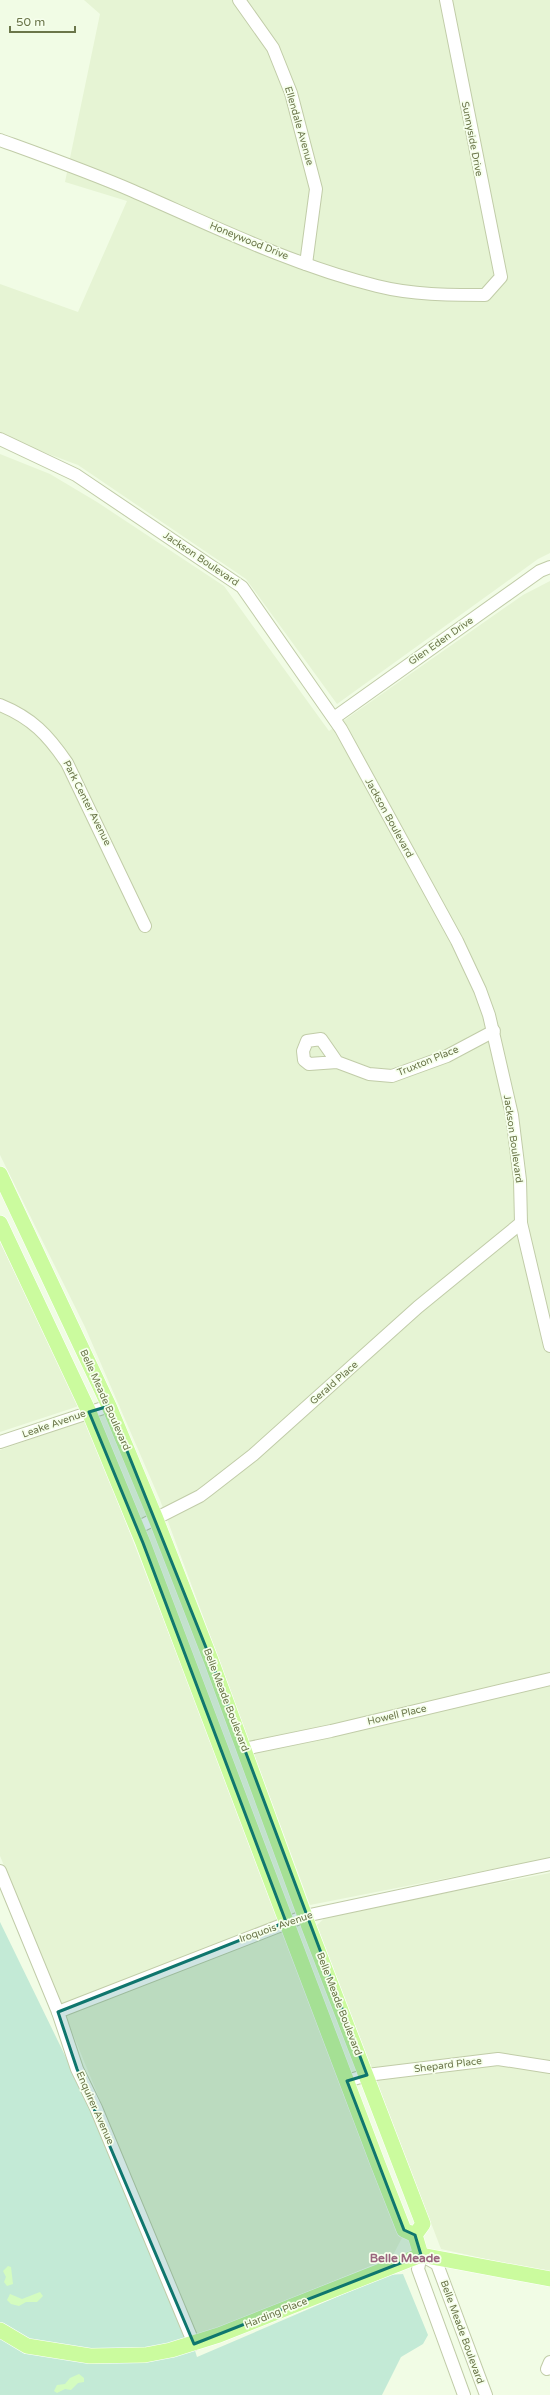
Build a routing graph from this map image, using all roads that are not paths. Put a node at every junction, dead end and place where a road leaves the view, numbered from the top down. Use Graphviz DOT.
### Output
graph roads {
  1 [pos="239,0"];
  2 [pos="446,0"];
  3 [pos="0,140"];
  4 [pos="306,264"];
  5 [pos="501,277"];
  6 [pos="0,439"];
  7 [pos="550,567"];
  8 [pos="0,705"];
  9 [pos="334,718"];
  10 [pos="145,926"];
  11 [pos="494,1031"];
  12 [pos="337,1062"];
  13 [pos="0,1174"];
  14 [pos="22,1222"];
  15 [pos="521,1223"];
  16 [pos="2,1227"];
  17 [pos="550,1346"];
  18 [pos="109,1406"];
  19 [pos="89,1412"];
  20 [pos="0,1442"];
  21 [pos="156,1519"];
  22 [pos="137,1528"];
  23 [pos="550,1679"];
  24 [pos="244,1749"];
  25 [pos="223,1757"];
  26 [pos="550,1864"];
  27 [pos="0,1871"];
  28 [pos="305,1916"];
  29 [pos="286,1922"];
  30 [pos="58,2012"];
  31 [pos="550,2067"];
  32 [pos="367,2075"];
  33 [pos="347,2081"];
  34 [pos="415,2235"];
  35 [pos="421,2255"];
  36 [pos="550,2280"];
  37 [pos="0,2330"];
  38 [pos="194,2344"];
  39 [pos="464,2395"];
  40 [pos="486,2395"];
  1 -- 4 [label="street, Ellendale Avenue"];
  2 -- 5 [label="street, Sunnyside Drive"];
  3 -- 4 [label="street, Honeywood Drive"];
  4 -- 5 [label="street, Honeywood Drive"];
  6 -- 9 [label="street, Jackson Boulevard"];
  7 -- 9 [label="street, Glen Eden Drive"];
  8 -- 10 [label="street, Park Center Avenue"];
  9 -- 11 [label="street, Jackson Boulevard"];
  11 -- 12 [label="street, Truxton Place"];
  11 -- 15 [label="street, Jackson Boulevard"];
  13 -- 14 [label="main road, Belle Meade Boulevard"];
  14 -- 16 [label="main road"];
  14 -- 18 [label="main road, Belle Meade Boulevard"];
  15 -- 17 [label="street, Jackson Boulevard"];
  15 -- 21 [label="street, Gerald Place"];
  16 -- 19 [label="main road, Belle Meade Boulevard"];
  18 -- 19 [label="street, Leake Avenue"];
  18 -- 21 [label="main road, Belle Meade Boulevard"];
  19 -- 20 [label="street, Leake Avenue"];
  19 -- 22 [label="main road, Belle Meade Boulevard"];
  21 -- 22 [label="street, Gerald Place"];
  21 -- 24 [label="main road, Belle Meade Boulevard"];
  22 -- 25 [label="main road, Belle Meade Boulevard"];
  23 -- 24 [label="street, Howell Place"];
  24 -- 25 [label="main road"];
  24 -- 28 [label="main road, Belle Meade Boulevard"];
  25 -- 29 [label="main road, Belle Meade Boulevard"];
  26 -- 28 [label="street, Iroquois Avenue"];
  27 -- 30 [label="street, Enquirer Avenue"];
  28 -- 29 [label="street, Iroquois Avenue"];
  28 -- 32 [label="main road, Belle Meade Boulevard"];
  29 -- 30 [label="street, Iroquois Avenue"];
  29 -- 33 [label="main road, Belle Meade Boulevard"];
  30 -- 38 [label="street, Enquirer Avenue"];
  31 -- 32 [label="street, Shepard Place"];
  32 -- 33 [label="street, Shepard Place"];
  32 -- 34 [label="main road, Belle Meade Boulevard"];
  33 -- 34 [label="main road, Belle Meade Boulevard"];
  34 -- 35 [label="main road, Belle Meade Boulevard"];
  35 -- 36 [label="main road"];
  35 -- 38 [label="main road, Harding Place"];
  35 -- 39 [label="street, Belle Meade Boulevard"];
  35 -- 40 [label="street, Belle Meade Boulevard"];
  37 -- 38 [label="main road, Harding Place"];
}
